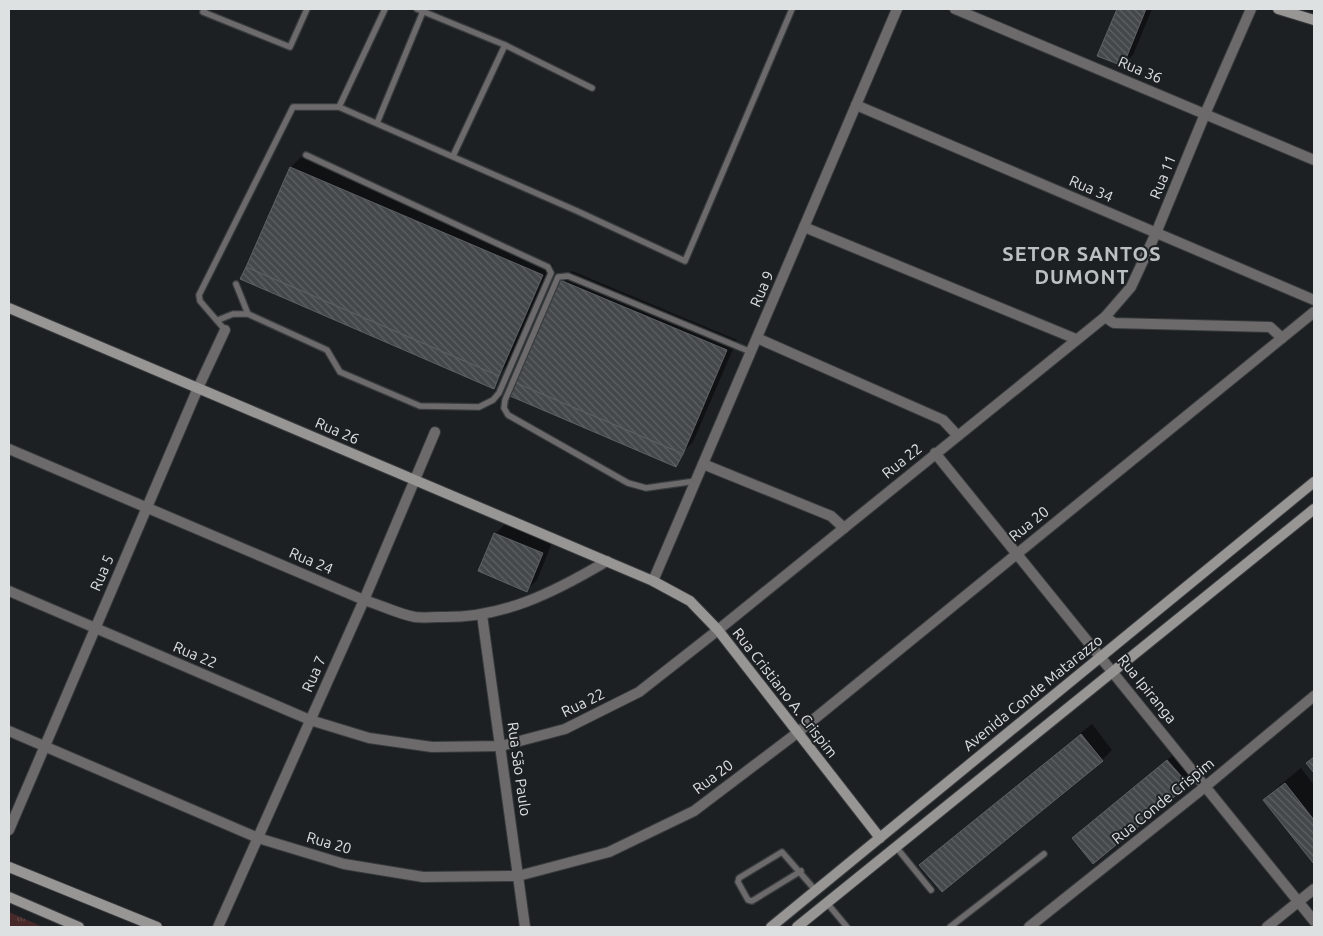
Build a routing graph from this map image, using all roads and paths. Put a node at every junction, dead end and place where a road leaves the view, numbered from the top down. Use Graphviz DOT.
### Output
graph roads {
  1 [pos="204,9"];
  2 [pos="307,9"];
  3 [pos="385,9"];
  4 [pos="792,9"];
  5 [pos="897,9"];
  6 [pos="955,9"];
  7 [pos="1251,9"];
  8 [pos="1278,9"];
  9 [pos="422,10"];
  10 [pos="1314,20"];
  11 [pos="505,45"];
  12 [pos="592,88"];
  13 [pos="856,105"];
  14 [pos="339,106"];
  15 [pos="1205,114"];
  16 [pos="377,123"];
  17 [pos="306,155"];
  18 [pos="453,156"];
  19 [pos="1314,160"];
  20 [pos="804,227"];
  21 [pos="1156,233"];
  22 [pos="236,284"];
  23 [pos="1314,300"];
  24 [pos="9,308"];
  25 [pos="1314,312"];
  26 [pos="248,314"];
  27 [pos="1105,317"];
  28 [pos="218,320"];
  29 [pos="225,330"];
  30 [pos="757,338"];
  31 [pos="1282,338"];
  32 [pos="1076,339"];
  33 [pos="751,352"];
  34 [pos="198,388"];
  35 [pos="435,432"];
  36 [pos="957,435"];
  37 [pos="9,449"];
  38 [pos="935,453"];
  39 [pos="704,464"];
  40 [pos="414,481"];
  41 [pos="696,481"];
  42 [pos="1314,482"];
  43 [pos="146,507"];
  44 [pos="1314,509"];
  45 [pos="844,528"];
  46 [pos="1017,553"];
  47 [pos="606,561"];
  48 [pos="654,581"];
  49 [pos="9,591"];
  50 [pos="364,600"];
  51 [pos="482,616"];
  52 [pos="95,628"];
  53 [pos="718,630"];
  54 [pos="1101,656"];
  55 [pos="1114,672"];
  56 [pos="1314,696"];
  57 [pos="310,720"];
  58 [pos="9,732"];
  59 [pos="797,733"];
  60 [pos="500,746"];
  61 [pos="44,747"];
  62 [pos="1206,786"];
  63 [pos="9,830"];
  64 [pos="258,838"];
  65 [pos="880,838"];
  66 [pos="896,847"];
  67 [pos="1044,854"];
  68 [pos="9,867"];
  69 [pos="801,872"];
  70 [pos="518,876"];
  71 [pos="1314,889"];
  72 [pos="931,890"];
  73 [pos="816,891"];
  74 [pos="9,897"];
  75 [pos="1299,901"];
  76 [pos="827,903"];
  77 [pos="1314,921"];
  78 [pos="79,927"];
  79 [pos="157,927"];
  80 [pos="218,927"];
  81 [pos="525,927"];
  82 [pos="771,927"];
  83 [pos="797,927"];
  84 [pos="847,927"];
  85 [pos="950,927"];
  86 [pos="1029,927"];
  87 [pos="1267,927"];
  1 -- 2 [label="lane"];
  3 -- 14 [label="lane"];
  4 -- 18 [label="lane"];
  5 -- 13 [label="street, Rua 9"];
  6 -- 15 [label="street, Rua 36"];
  7 -- 15 [label="street, Rua 11"];
  8 -- 10 [label="street"];
  9 -- 11 [label="lane"];
  9 -- 16 [label="lane"];
  11 -- 12 [label="lane"];
  11 -- 18 [label="lane"];
  13 -- 20 [label="street, Rua 9"];
  13 -- 21 [label="street, Rua 34"];
  14 -- 16 [label="lane"];
  14 -- 28 [label="lane"];
  15 -- 19 [label="street, Rua 36"];
  15 -- 21 [label="street, Rua 11"];
  16 -- 18 [label="lane"];
  17 -- 26 [label="lane"];
  20 -- 30 [label="street, Rua 9"];
  20 -- 32 [label="street"];
  21 -- 23 [label="street, Rua 34"];
  21 -- 27 [label="street, Rua 11"];
  22 -- 26 [label="lane"];
  24 -- 34 [label="street, Rua 26"];
  25 -- 31 [label="street, Rua 20"];
  26 -- 28 [label="lane"];
  27 -- 31 [label="street"];
  27 -- 32 [label="street, Rua 11"];
  28 -- 29 [label="lane"];
  29 -- 34 [label="street, Rua 5"];
  30 -- 33 [label="street, Rua 9"];
  30 -- 36 [label="street"];
  31 -- 46 [label="street, Rua 20"];
  32 -- 36 [label="street, Rua 22"];
  33 -- 39 [label="street, Rua 9"];
  33 -- 41 [label="lane"];
  34 -- 40 [label="street, Rua 26"];
  34 -- 43 [label="street, Rua 5"];
  35 -- 40 [label="street, Rua 7"];
  36 -- 38 [label="street, Rua 22"];
  37 -- 43 [label="street, Rua 24"];
  38 -- 45 [label="street, Rua 22"];
  38 -- 46 [label="street, Rua Ipiranga"];
  39 -- 41 [label="street, Rua 9"];
  39 -- 45 [label="street"];
  40 -- 47 [label="street, Rua 26"];
  40 -- 50 [label="street, Rua 7"];
  41 -- 48 [label="street, Rua 9"];
  42 -- 54 [label="street, Avenida Conde Matarazzo"];
  43 -- 50 [label="street, Rua 24"];
  43 -- 52 [label="street, Rua 5"];
  44 -- 55 [label="street"];
  45 -- 53 [label="street, Rua 22"];
  46 -- 54 [label="street, Rua Ipiranga"];
  46 -- 59 [label="street, Rua 20"];
  47 -- 48 [label="street, Rua 26"];
  47 -- 51 [label="street, Rua 24"];
  48 -- 53 [label="street, Rua Cristiano A. Crispim"];
  49 -- 52 [label="street, Rua 22"];
  50 -- 51 [label="street, Rua 24"];
  50 -- 57 [label="street, Rua 7"];
  51 -- 60 [label="street, Rua São Paulo"];
  52 -- 57 [label="street, Rua 22"];
  52 -- 61 [label="street, Rua 5"];
  53 -- 59 [label="street, Rua Cristiano A. Crispim"];
  53 -- 60 [label="street, Rua 22"];
  54 -- 55 [label="street, Rua Ipiranga"];
  54 -- 65 [label="street, Avenida Conde Matarazzo"];
  55 -- 62 [label="street, Rua Ipiranga"];
  55 -- 66 [label="street"];
  56 -- 62 [label="street, Rua Conde Crispim"];
  57 -- 60 [label="street, Rua 22"];
  57 -- 64 [label="street, Rua 7"];
  58 -- 61 [label="street, Rua 20"];
  59 -- 65 [label="street, Rua Cristiano A. Crispim"];
  59 -- 70 [label="street, Rua 20"];
  60 -- 70 [label="street, Rua São Paulo"];
  61 -- 63 [label="street, Rua 5"];
  61 -- 64 [label="street, Rua 20"];
  62 -- 75 [label="street, Rua Ipiranga"];
  62 -- 86 [label="street, Rua Conde Crispim"];
  64 -- 70 [label="street, Rua 20"];
  64 -- 80 [label="street, Rua 7"];
  65 -- 73 [label="street, Avenida Conde Matarazzo"];
  66 -- 72 [label="lane"];
  66 -- 76 [label="street"];
  67 -- 85 [label="lane"];
  68 -- 79 [label="street"];
  69 -- 69 [label="lane"];
  69 -- 73 [label="lane"];
  70 -- 81 [label="street, Rua São Paulo"];
  71 -- 75 [label="street"];
  73 -- 76 [label="street"];
  73 -- 82 [label="street, Avenida Conde Matarazzo"];
  74 -- 78 [label="street"];
  75 -- 77 [label="street, Rua Ipiranga"];
  75 -- 87 [label="street"];
  76 -- 83 [label="street"];
  76 -- 84 [label="lane"];
}
